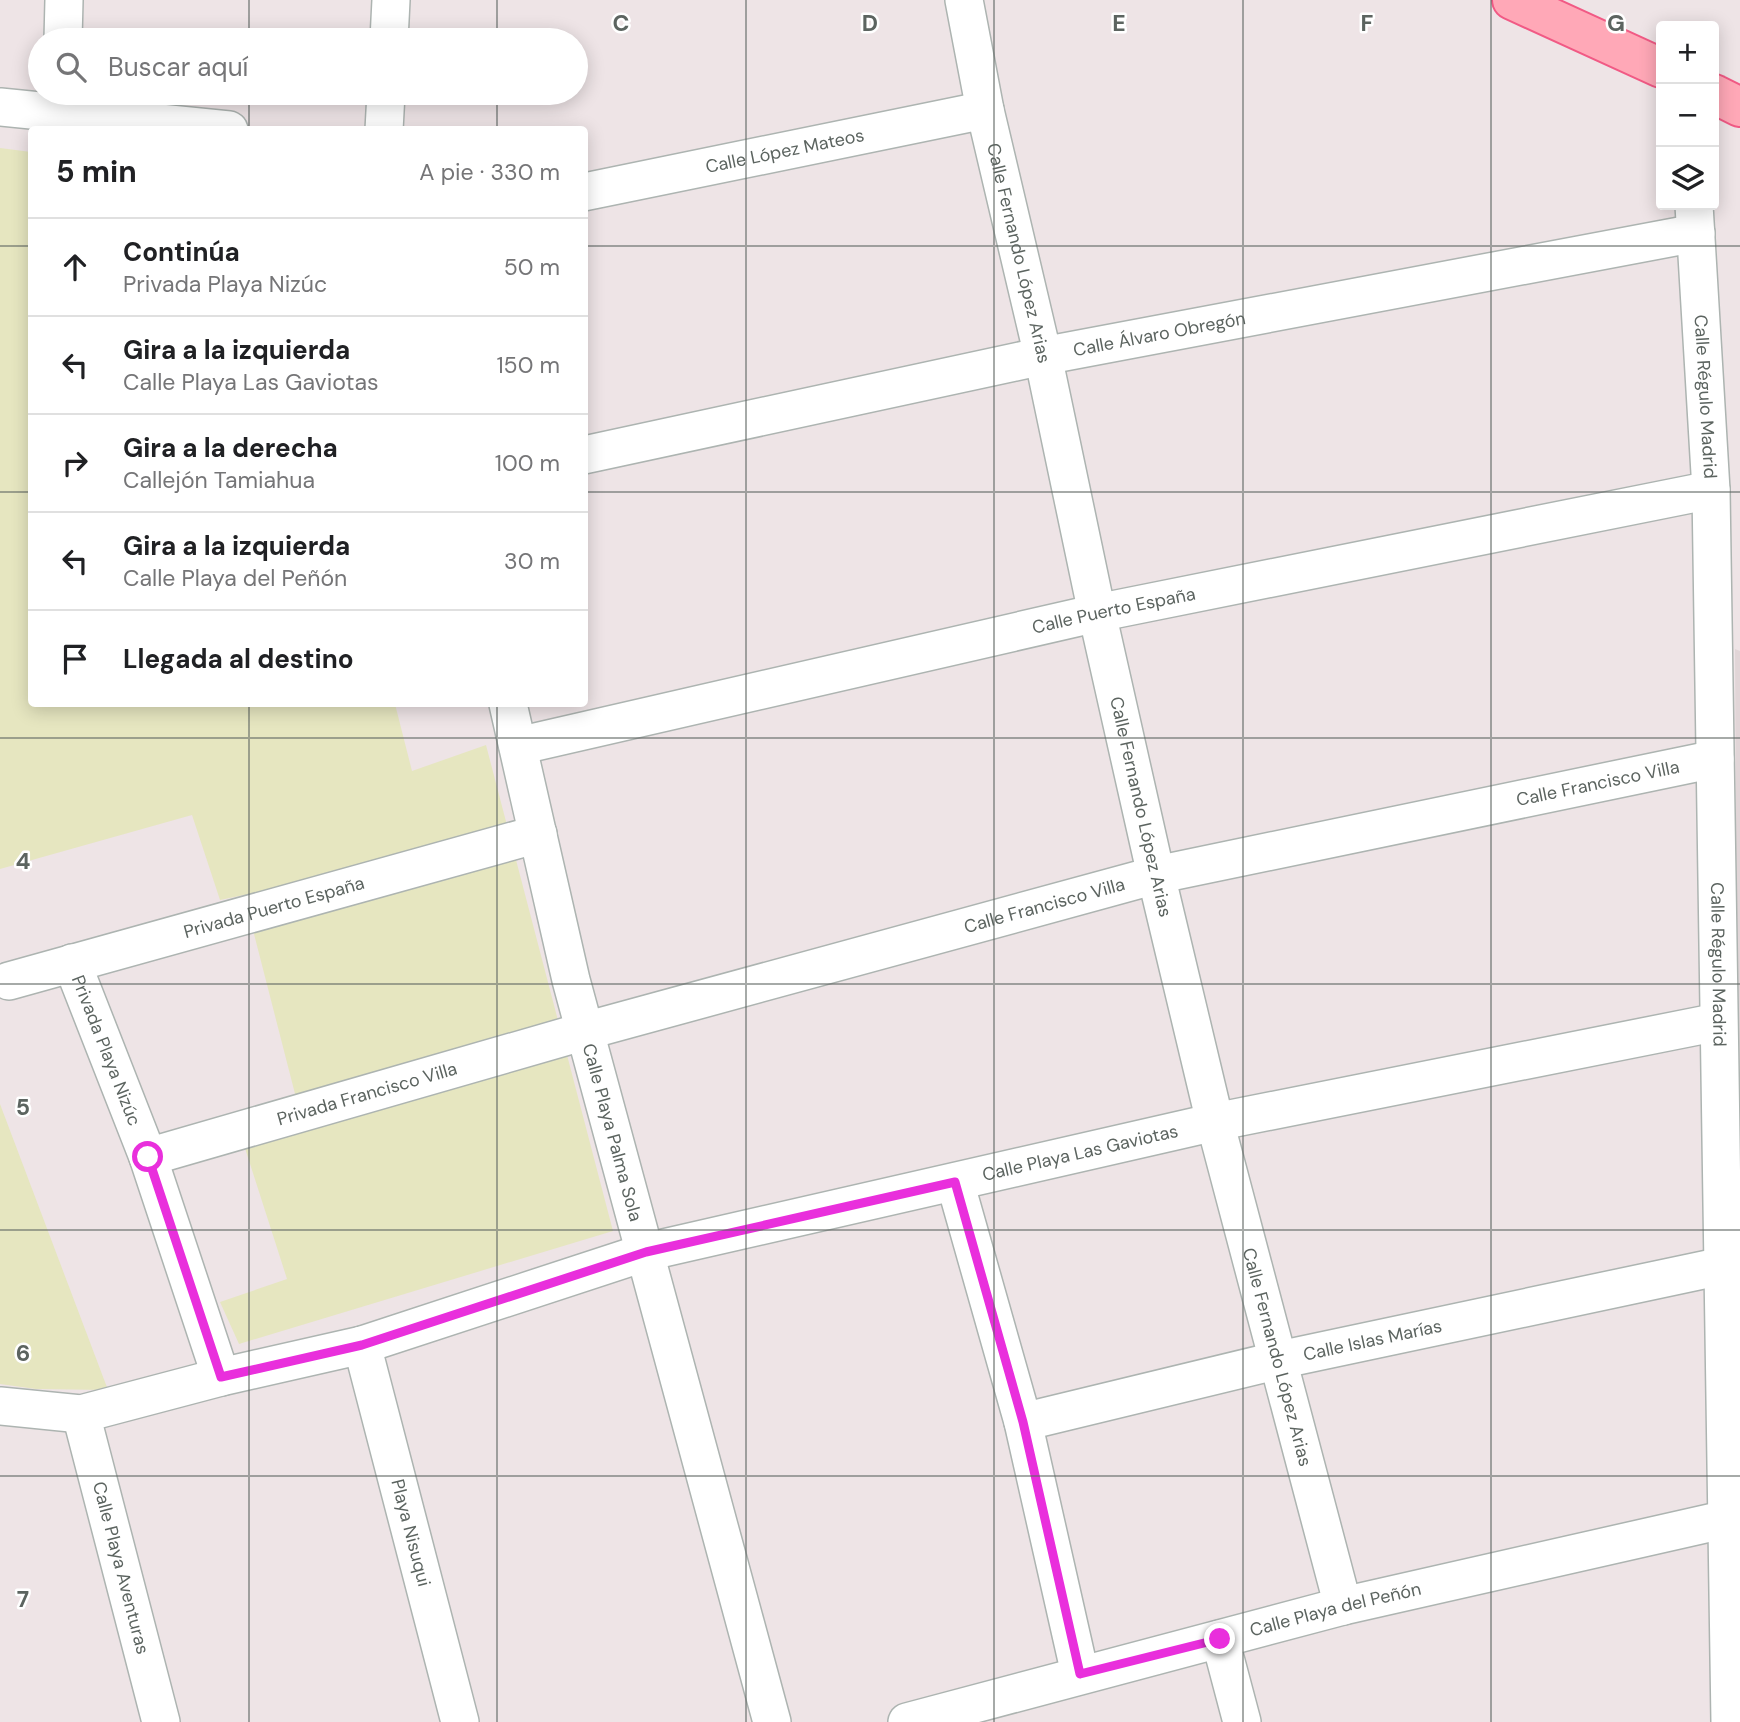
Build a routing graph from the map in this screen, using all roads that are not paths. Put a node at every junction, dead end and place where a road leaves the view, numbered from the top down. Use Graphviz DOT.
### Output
graph roads {
  1 [pos="64,0"];
  2 [pos="391,0"];
  3 [pos="964,0"];
  4 [pos="1512,0"];
  5 [pos="63,28"];
  6 [pos="390,28"];
  7 [pos="1656,66"];
  8 [pos="1719,96"];
  9 [pos="32,105"];
  10 [pos="75,105"];
  11 [pos="385,105"];
  12 [pos="0,107"];
  13 [pos="1740,107"];
  14 [pos="985,110"];
  15 [pos="204,126"];
  16 [pos="384,126"];
  17 [pos="588,191"];
  18 [pos="1695,219"];
  19 [pos="1043,356"];
  20 [pos="588,454"];
  21 [pos="1711,490"];
  22 [pos="1097,613"];
  23 [pos="509,707"];
  24 [pos="518,746"];
  25 [pos="1715,759"];
  26 [pos="538,834"];
  27 [pos="1156,875"];
  28 [pos="72,963"];
  29 [pos="9,981"];
  30 [pos="1718,1022"];
  31 [pos="585,1031"];
  32 [pos="1215,1122"];
  33 [pos="148,1157"];
  34 [pos="955,1182"];
  35 [pos="646,1252"];
  36 [pos="1722,1266"];
  37 [pos="362,1345"];
  38 [pos="1279,1360"];
  39 [pos="221,1377"];
  40 [pos="0,1406"];
  41 [pos="81,1414"];
  42 [pos="1023,1422"];
  43 [pos="1727,1520"];
  44 [pos="1343,1606"];
  45 [pos="1220,1639"];
  46 [pos="1080,1674"];
  47 [pos="161,1722"];
  48 [pos="460,1722"];
  49 [pos="772,1722"];
  50 [pos="907,1722"];
  51 [pos="1242,1722"];
  52 [pos="1730,1722"];
  1 -- 5 [label="street"];
  2 -- 6 [label="street"];
  3 -- 14 [label="street, Calle Fernando López Arias"];
  4 -- 7 [label="main road"];
  8 -- 13 [label="main road"];
  9 -- 12 [label="street"];
  10 -- 15 [label="street"];
  11 -- 16 [label="street"];
  14 -- 17 [label="street, Calle López Mateos"];
  14 -- 19 [label="street, Calle Fernando López Arias"];
  18 -- 19 [label="street, Calle Álvaro Obregón"];
  18 -- 21 [label="street, Calle Régulo Madrid"];
  19 -- 20 [label="street, Calle Álvaro Obregón"];
  19 -- 22 [label="street, Calle Fernando López Arias"];
  21 -- 22 [label="street, Calle Puerto España"];
  21 -- 25 [label="street, Calle Régulo Madrid"];
  22 -- 24 [label="street, Calle Puerto España"];
  22 -- 27 [label="street, Calle Fernando López Arias"];
  23 -- 24 [label="street, Calle Playa Palma Sola"];
  24 -- 26 [label="street, Calle Playa Palma Sola"];
  25 -- 27 [label="street, Calle Francisco Villa"];
  25 -- 30 [label="street, Calle Régulo Madrid"];
  26 -- 28 [label="street, Privada Puerto España"];
  26 -- 31 [label="street, Calle Playa Palma Sola"];
  27 -- 31 [label="street, Calle Francisco Villa"];
  27 -- 32 [label="street, Calle Fernando López Arias"];
  28 -- 29 [label="street, Privada Puerto España"];
  28 -- 33 [label="street, Privada Playa Nizúc"];
  30 -- 32 [label="street, Calle Playa Las Gaviotas"];
  30 -- 36 [label="street, Calle Régulo Madrid"];
  31 -- 33 [label="street, Privada Francisco Villa"];
  31 -- 35 [label="street, Calle Playa Palma Sola"];
  32 -- 34 [label="street, Calle Playa Las Gaviotas"];
  32 -- 38 [label="street, Calle Fernando López Arias"];
  33 -- 39 [label="street, Privada Playa Nizúc"];
  34 -- 35 [label="street, Calle Playa Las Gaviotas"];
  34 -- 42 [label="street"];
  35 -- 37 [label="street, Calle Playa Las Gaviotas"];
  35 -- 49 [label="street, Calle Playa Palma Sola"];
  36 -- 38 [label="street, Calle Islas Marías"];
  36 -- 43 [label="street, Calle Régulo Madrid"];
  37 -- 39 [label="street, Calle Playa Las Gaviotas"];
  37 -- 48 [label="street, Playa Nisuqui"];
  38 -- 42 [label="street, Calle Islas Marías"];
  38 -- 44 [label="street, Calle Fernando López Arias"];
  39 -- 41 [label="street, Calle Playa Las Gaviotas"];
  40 -- 41 [label="street, Calle Playa Las Gaviotas"];
  41 -- 47 [label="street, Calle Playa Aventuras"];
  42 -- 46 [label="street"];
  43 -- 44 [label="street, Calle Playa del Peñón"];
  43 -- 52 [label="street, Calle Régulo Madrid"];
  44 -- 45 [label="street, Calle Playa del Peñón"];
  45 -- 46 [label="street, Calle Playa del Peñón"];
  45 -- 51 [label="street"];
  46 -- 50 [label="street, Calle Playa del Peñón"];
}
